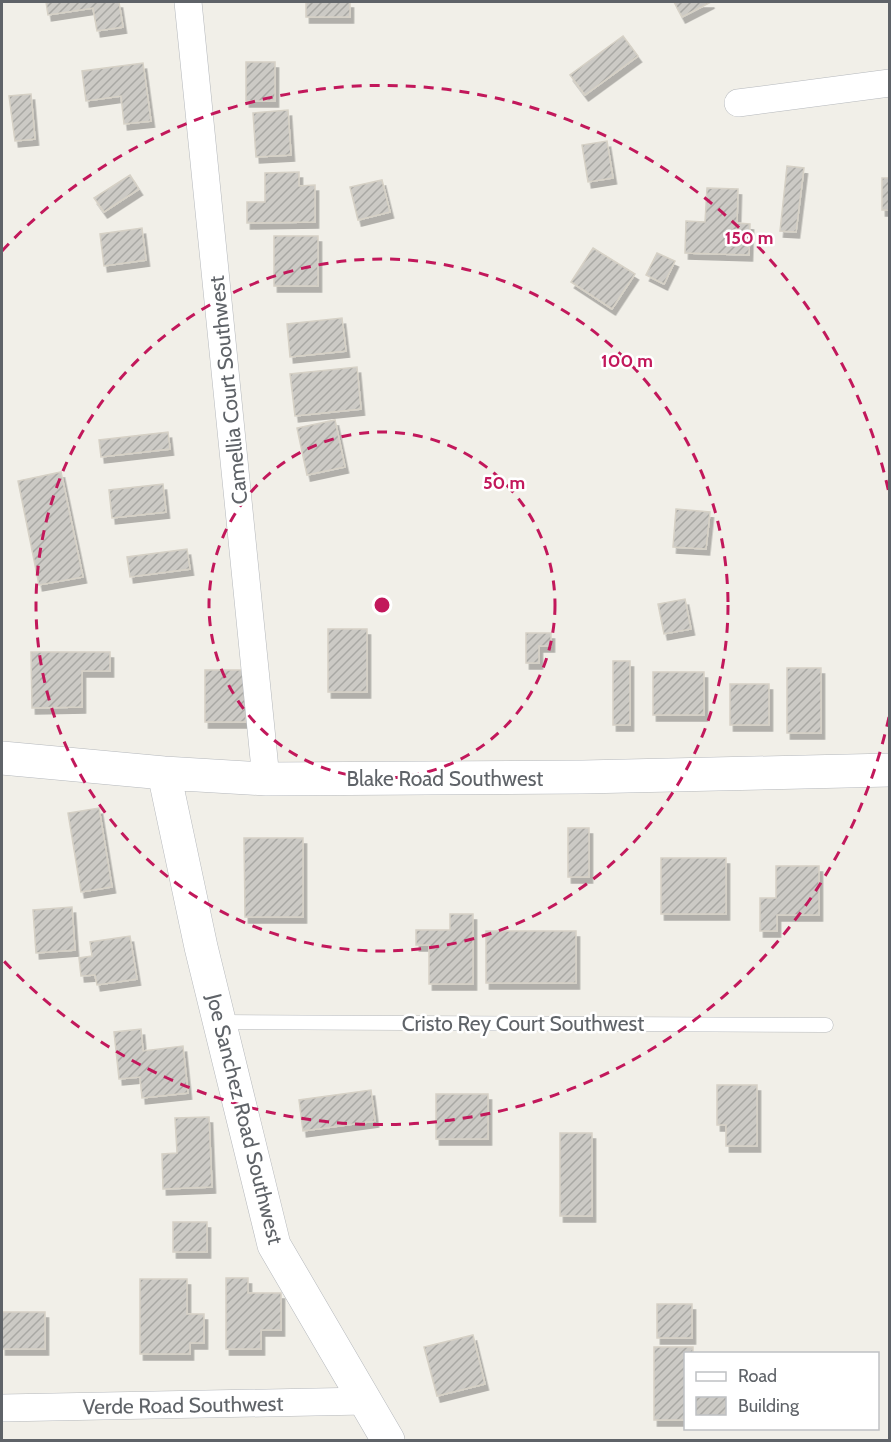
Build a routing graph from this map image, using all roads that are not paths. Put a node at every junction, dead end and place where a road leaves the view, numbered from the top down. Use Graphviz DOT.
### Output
graph roads {
  1 [pos="188,2"];
  2 [pos="890,82"];
  3 [pos="738,103"];
  4 [pos="2,758"];
  5 [pos="890,770"];
  6 [pos="164,773"];
  7 [pos="266,779"];
  8 [pos="219,1022"];
  9 [pos="826,1025"];
  10 [pos="365,1401"];
  11 [pos="2,1408"];
  12 [pos="388,1440"];
  1 -- 7 [label="street, Camellia Court Southwest"];
  2 -- 3 [label="street"];
  4 -- 6 [label="street, Blake Road Southwest"];
  5 -- 7 [label="street, Blake Road Southwest"];
  6 -- 7 [label="street, Blake Road Southwest"];
  6 -- 8 [label="street, Joe Sanchez Road Southwest"];
  8 -- 9 [label="lane, Cristo Rey Court Southwest"];
  8 -- 10 [label="street, Joe Sanchez Road Southwest"];
  10 -- 11 [label="street, Verde Road Southwest"];
  10 -- 12 [label="street, Joe Sanchez Road Southwest"];
}
